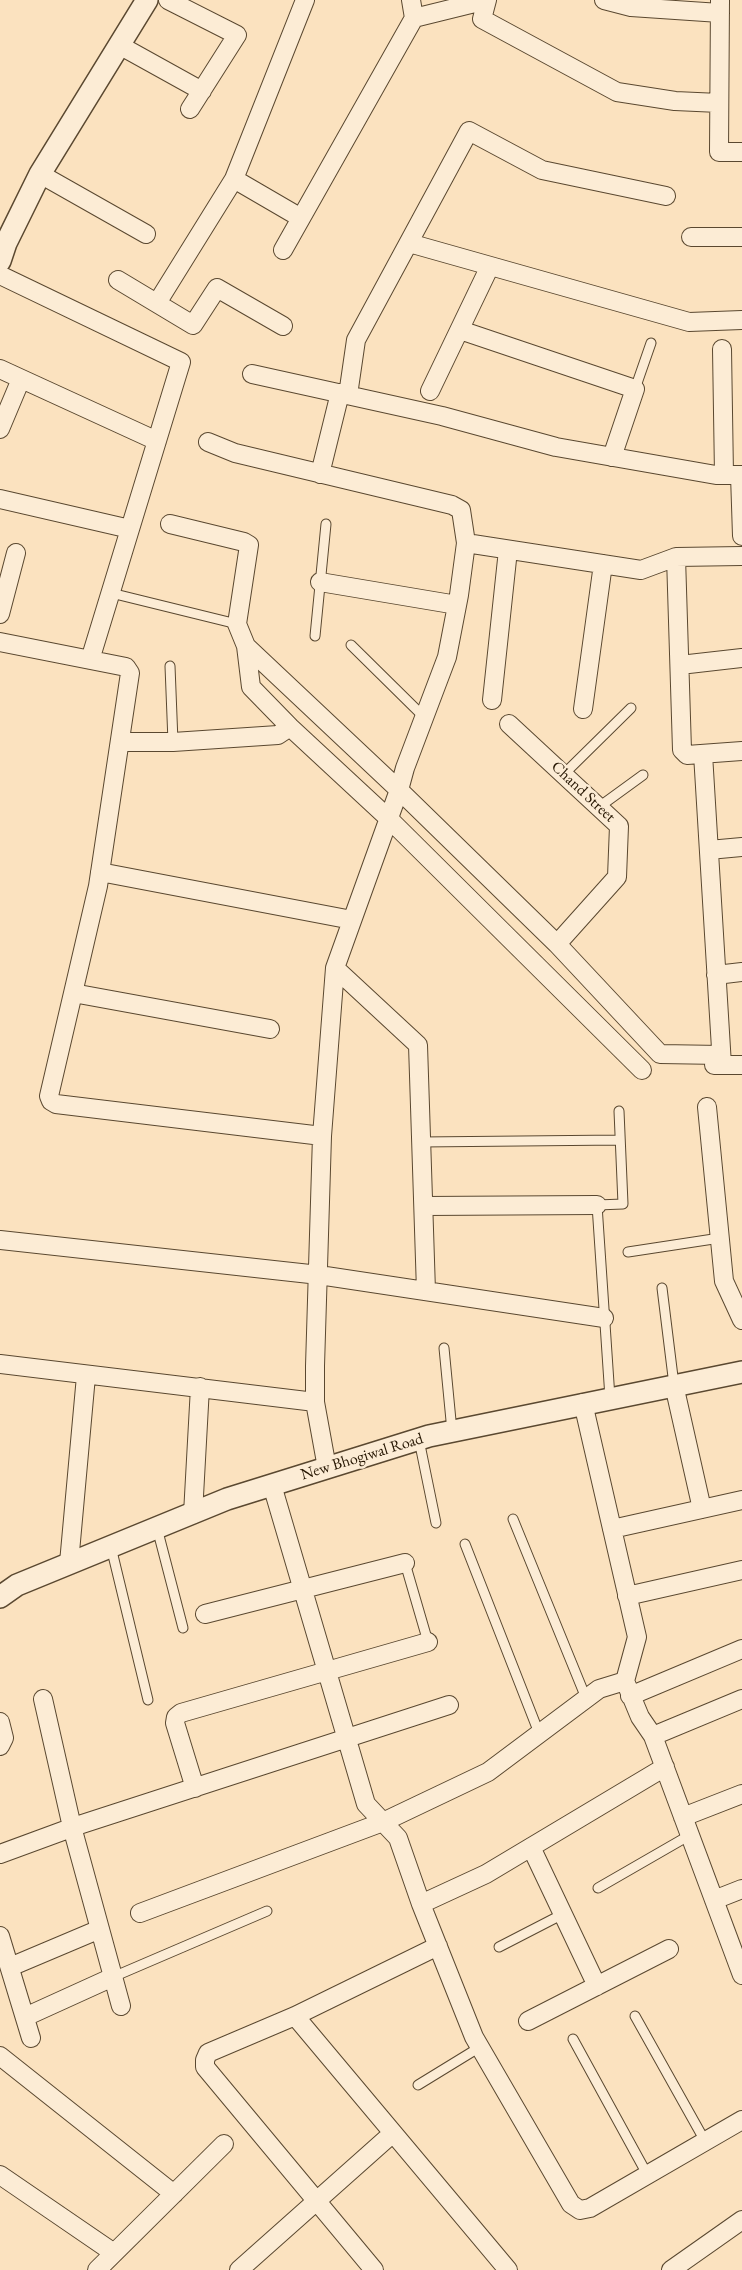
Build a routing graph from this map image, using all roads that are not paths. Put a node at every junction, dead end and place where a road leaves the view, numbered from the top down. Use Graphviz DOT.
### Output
graph roads {
  1 [pos="146,0"];
  2 [pos="168,0"];
  3 [pos="305,0"];
  4 [pos="487,0"];
  5 [pos="604,0"];
  6 [pos="410,6"];
  7 [pos="720,6"];
  8 [pos="118,45"];
  9 [pos="202,91"];
  10 [pos="719,103"];
  11 [pos="190,109"];
  12 [pos="742,152"];
  13 [pos="40,174"];
  14 [pos="234,179"];
  15 [pos="666,196"];
  16 [pos="301,218"];
  17 [pos="146,234"];
  18 [pos="691,237"];
  19 [pos="742,237"];
  20 [pos="409,243"];
  21 [pos="283,250"];
  22 [pos="0,261"];
  23 [pos="490,266"];
  24 [pos="0,274"];
  25 [pos="118,280"];
  26 [pos="158,303"];
  27 [pos="742,320"];
  28 [pos="283,326"];
  29 [pos="460,330"];
  30 [pos="651,343"];
  31 [pos="722,349"];
  32 [pos="0,369"];
  33 [pos="252,374"];
  34 [pos="21,379"];
  35 [pos="635,389"];
  36 [pos="430,391"];
  37 [pos="344,394"];
  38 [pos="0,429"];
  39 [pos="157,441"];
  40 [pos="208,442"];
  41 [pos="612,457"];
  42 [pos="320,474"];
  43 [pos="735,475"];
  44 [pos="0,499"];
  45 [pos="170,524"];
  46 [pos="326,524"];
  47 [pos="130,529"];
  48 [pos="742,536"];
  49 [pos="466,544"];
  50 [pos="508,550"];
  51 [pos="16,553"];
  52 [pos="742,556"];
  53 [pos="676,557"];
  54 [pos="603,564"];
  55 [pos="320,582"];
  56 [pos="111,593"];
  57 [pos="457,605"];
  58 [pos="0,614"];
  59 [pos="237,624"];
  60 [pos="315,636"];
  61 [pos="0,642"];
  62 [pos="351,645"];
  63 [pos="246,646"];
  64 [pos="742,658"];
  65 [pos="90,660"];
  66 [pos="680,665"];
  67 [pos="170,666"];
  68 [pos="289,685"];
  69 [pos="492,700"];
  70 [pos="269,705"];
  71 [pos="631,708"];
  72 [pos="583,709"];
  73 [pos="424,717"];
  74 [pos="509,724"];
  75 [pos="290,727"];
  76 [pos="120,742"];
  77 [pos="174,742"];
  78 [pos="742,751"];
  79 [pos="703,754"];
  80 [pos="564,774"];
  81 [pos="642,775"];
  82 [pos="399,790"];
  83 [pos="599,807"];
  84 [pos="388,817"];
  85 [pos="742,847"];
  86 [pos="709,850"];
  87 [pos="100,872"];
  88 [pos="352,920"];
  89 [pos="557,944"];
  90 [pos="335,968"];
  91 [pos="742,972"];
  92 [pos="716,975"];
  93 [pos="73,993"];
  94 [pos="270,1029"];
  95 [pos="719,1062"];
  96 [pos="742,1065"];
  97 [pos="642,1070"];
  98 [pos="707,1107"];
  99 [pos="619,1110"];
  100 [pos="322,1136"];
  101 [pos="620,1140"];
  102 [pos="421,1142"];
  103 [pos="597,1205"];
  104 [pos="424,1206"];
  105 [pos="720,1238"];
  106 [pos="0,1240"];
  107 [pos="628,1252"];
  108 [pos="319,1275"];
  109 [pos="662,1288"];
  110 [pos="426,1291"];
  111 [pos="604,1318"];
  112 [pos="742,1320"];
  113 [pos="444,1348"];
  114 [pos="0,1364"];
  115 [pos="742,1372"];
  116 [pos="86,1376"];
  117 [pos="674,1385"];
  118 [pos="200,1387"];
  119 [pos="610,1398"];
  120 [pos="315,1402"];
  121 [pos="583,1403"];
  122 [pos="452,1431"];
  123 [pos="419,1439"];
  124 [pos="327,1468"];
  125 [pos="272,1485"];
  126 [pos="742,1500"];
  127 [pos="702,1509"];
  128 [pos="192,1514"];
  129 [pos="513,1519"];
  130 [pos="436,1523"];
  131 [pos="157,1528"];
  132 [pos="612,1529"];
  133 [pos="465,1544"];
  134 [pos="111,1546"];
  135 [pos="405,1563"];
  136 [pos="69,1564"];
  137 [pos="742,1570"];
  138 [pos="303,1590"];
  139 [pos="627,1596"];
  140 [pos="0,1597"];
  141 [pos="205,1614"];
  142 [pos="183,1628"];
  143 [pos="428,1642"];
  144 [pos="742,1648"];
  145 [pos="327,1671"];
  146 [pos="628,1689"];
  147 [pos="586,1698"];
  148 [pos="44,1699"];
  149 [pos="742,1699"];
  150 [pos="148,1700"];
  151 [pos="449,1705"];
  152 [pos="0,1722"];
  153 [pos="539,1733"];
  154 [pos="653,1736"];
  155 [pos="347,1739"];
  156 [pos="0,1746"];
  157 [pos="665,1767"];
  158 [pos="194,1788"];
  159 [pos="742,1794"];
  160 [pos="684,1817"];
  161 [pos="383,1822"];
  162 [pos="72,1828"];
  163 [pos="690,1835"];
  164 [pos="531,1847"];
  165 [pos="0,1854"];
  166 [pos="598,1888"];
  167 [pos="742,1889"];
  168 [pos="714,1900"];
  169 [pos="421,1904"];
  170 [pos="267,1911"];
  171 [pos="140,1913"];
  172 [pos="563,1914"];
  173 [pos="100,1929"];
  174 [pos="0,1936"];
  175 [pos="438,1946"];
  176 [pos="498,1947"];
  177 [pos="669,1949"];
  178 [pos="10,1967"];
  179 [pos="742,1975"];
  180 [pos="113,1977"];
  181 [pos="597,1986"];
  182 [pos="121,2006"];
  183 [pos="295,2016"];
  184 [pos="635,2016"];
  185 [pos="25,2017"];
  186 [pos="528,2021"];
  187 [pos="31,2038"];
  188 [pos="573,2040"];
  189 [pos="480,2048"];
  190 [pos="0,2056"];
  191 [pos="418,2085"];
  192 [pos="742,2120"];
  193 [pos="393,2133"];
  194 [pos="705,2141"];
  195 [pos="224,2144"];
  196 [pos="647,2174"];
  197 [pos="0,2175"];
  198 [pos="174,2194"];
  199 [pos="318,2200"];
  200 [pos="742,2220"];
  201 [pos="114,2254"];
  202 [pos="97,2270"];
  203 [pos="239,2270"];
  204 [pos="374,2270"];
  205 [pos="508,2270"];
  206 [pos="672,2270"];
  1 -- 8 [label="street"];
  2 -- 9 [label="street"];
  3 -- 14 [label="street"];
  4 -- 6 [label="street"];
  4 -- 10 [label="street"];
  5 -- 7 [label="street"];
  6 -- 16 [label="street"];
  7 -- 10 [label="street"];
  8 -- 9 [label="street"];
  8 -- 13 [label="street"];
  9 -- 11 [label="street"];
  10 -- 12 [label="street"];
  13 -- 17 [label="street"];
  13 -- 22 [label="street"];
  14 -- 16 [label="street"];
  14 -- 26 [label="street"];
  15 -- 20 [label="street"];
  16 -- 21 [label="street"];
  18 -- 19 [label="street"];
  20 -- 23 [label="street"];
  20 -- 37 [label="street"];
  23 -- 27 [label="street"];
  23 -- 29 [label="street"];
  24 -- 39 [label="street"];
  25 -- 26 [label="street"];
  26 -- 28 [label="street"];
  29 -- 35 [label="street"];
  29 -- 36 [label="street"];
  30 -- 35 [label="lane"];
  31 -- 43 [label="street"];
  32 -- 34 [label="street"];
  33 -- 37 [label="street"];
  34 -- 38 [label="street"];
  34 -- 39 [label="street"];
  35 -- 41 [label="street"];
  37 -- 41 [label="street"];
  37 -- 42 [label="street"];
  39 -- 47 [label="street"];
  40 -- 42 [label="street"];
  41 -- 43 [label="street"];
  42 -- 49 [label="street"];
  43 -- 48 [label="street"];
  44 -- 47 [label="street"];
  45 -- 59 [label="street"];
  46 -- 55 [label="lane"];
  47 -- 56 [label="street"];
  49 -- 50 [label="street"];
  49 -- 57 [label="street"];
  50 -- 54 [label="street"];
  50 -- 69 [label="street"];
  51 -- 58 [label="street"];
  52 -- 53 [label="street"];
  53 -- 54 [label="street"];
  53 -- 66 [label="street"];
  54 -- 72 [label="street"];
  55 -- 57 [label="street"];
  55 -- 60 [label="lane"];
  56 -- 59 [label="lane"];
  56 -- 65 [label="street"];
  57 -- 73 [label="street"];
  59 -- 63 [label="street"];
  61 -- 65 [label="street"];
  62 -- 73 [label="lane"];
  63 -- 68 [label="street"];
  63 -- 70 [label="street"];
  64 -- 66 [label="street"];
  65 -- 76 [label="street"];
  66 -- 79 [label="street"];
  67 -- 77 [label="lane"];
  68 -- 70 [label="street"];
  68 -- 82 [label="street"];
  70 -- 75 [label="street"];
  71 -- 80 [label="lane"];
  73 -- 82 [label="street"];
  74 -- 80 [label="street, Chand Street"];
  75 -- 77 [label="street"];
  75 -- 84 [label="street"];
  76 -- 77 [label="street"];
  76 -- 87 [label="street"];
  78 -- 79 [label="street"];
  79 -- 86 [label="street"];
  80 -- 83 [label="street, Chand Street"];
  81 -- 83 [label="lane"];
  82 -- 84 [label="street"];
  82 -- 89 [label="street"];
  83 -- 89 [label="street, Chand Street"];
  84 -- 88 [label="street"];
  84 -- 97 [label="street"];
  85 -- 86 [label="street"];
  86 -- 92 [label="street"];
  87 -- 88 [label="street"];
  87 -- 93 [label="street"];
  88 -- 90 [label="street"];
  89 -- 95 [label="street"];
  90 -- 100 [label="street"];
  90 -- 102 [label="street"];
  91 -- 92 [label="street"];
  92 -- 95 [label="street"];
  93 -- 94 [label="street"];
  93 -- 100 [label="street"];
  95 -- 96 [label="street"];
  98 -- 105 [label="street"];
  99 -- 101 [label="lane"];
  100 -- 108 [label="street"];
  101 -- 102 [label="lane"];
  101 -- 103 [label="lane"];
  102 -- 104 [label="street"];
  103 -- 104 [label="street"];
  103 -- 111 [label="lane"];
  104 -- 110 [label="street"];
  105 -- 107 [label="lane"];
  105 -- 112 [label="street"];
  106 -- 108 [label="street"];
  108 -- 110 [label="street"];
  108 -- 120 [label="street"];
  109 -- 117 [label="lane"];
  110 -- 111 [label="street"];
  111 -- 119 [label="lane"];
  113 -- 122 [label="lane"];
  114 -- 116 [label="street"];
  115 -- 117 [label="street, New Bhogiwal Road"];
  116 -- 118 [label="street"];
  116 -- 136 [label="street"];
  117 -- 119 [label="street, New Bhogiwal Road"];
  117 -- 127 [label="street"];
  118 -- 120 [label="street"];
  118 -- 128 [label="street"];
  119 -- 121 [label="street, New Bhogiwal Road"];
  120 -- 124 [label="street"];
  121 -- 122 [label="street, New Bhogiwal Road"];
  121 -- 132 [label="street"];
  122 -- 123 [label="street, New Bhogiwal Road"];
  123 -- 124 [label="street, New Bhogiwal Road"];
  123 -- 130 [label="lane"];
  124 -- 125 [label="street, New Bhogiwal Road"];
  125 -- 128 [label="street, New Bhogiwal Road"];
  125 -- 138 [label="street"];
  126 -- 127 [label="street"];
  127 -- 132 [label="street"];
  128 -- 131 [label="street, New Bhogiwal Road"];
  129 -- 147 [label="lane"];
  131 -- 134 [label="street, New Bhogiwal Road"];
  131 -- 142 [label="lane"];
  132 -- 139 [label="street"];
  133 -- 153 [label="lane"];
  134 -- 136 [label="street, New Bhogiwal Road"];
  134 -- 150 [label="lane"];
  135 -- 138 [label="street"];
  135 -- 143 [label="lane"];
  136 -- 140 [label="street, New Bhogiwal Road"];
  137 -- 139 [label="street"];
  138 -- 141 [label="street"];
  138 -- 145 [label="street"];
  139 -- 146 [label="street"];
  143 -- 145 [label="street"];
  144 -- 146 [label="street"];
  145 -- 155 [label="street"];
  145 -- 158 [label="street"];
  146 -- 147 [label="street"];
  146 -- 154 [label="street"];
  147 -- 153 [label="street"];
  148 -- 162 [label="street"];
  149 -- 154 [label="street"];
  151 -- 155 [label="street"];
  152 -- 156 [label="street"];
  153 -- 161 [label="street"];
  154 -- 157 [label="street"];
  155 -- 158 [label="street"];
  155 -- 161 [label="street"];
  157 -- 160 [label="street"];
  157 -- 164 [label="street"];
  158 -- 162 [label="street"];
  159 -- 160 [label="street"];
  160 -- 163 [label="street"];
  161 -- 169 [label="street"];
  161 -- 171 [label="street"];
  162 -- 165 [label="street"];
  162 -- 173 [label="street"];
  163 -- 166 [label="lane"];
  163 -- 168 [label="street"];
  164 -- 169 [label="street"];
  164 -- 172 [label="street"];
  167 -- 168 [label="street"];
  168 -- 179 [label="street"];
  169 -- 175 [label="street"];
  170 -- 180 [label="lane"];
  172 -- 176 [label="lane"];
  172 -- 181 [label="street"];
  173 -- 178 [label="street"];
  173 -- 180 [label="street"];
  174 -- 178 [label="street"];
  175 -- 183 [label="street"];
  175 -- 189 [label="street"];
  177 -- 181 [label="street"];
  178 -- 185 [label="street"];
  180 -- 182 [label="street"];
  180 -- 185 [label="street"];
  181 -- 186 [label="street"];
  183 -- 193 [label="street"];
  183 -- 199 [label="street"];
  184 -- 194 [label="lane"];
  185 -- 187 [label="street"];
  188 -- 196 [label="lane"];
  189 -- 191 [label="lane"];
  189 -- 196 [label="street"];
  190 -- 198 [label="street"];
  192 -- 194 [label="street"];
  193 -- 199 [label="street"];
  193 -- 205 [label="street"];
  194 -- 196 [label="street"];
  195 -- 198 [label="street"];
  197 -- 201 [label="street"];
  198 -- 201 [label="street"];
  199 -- 203 [label="street"];
  199 -- 204 [label="street"];
  200 -- 206 [label="street"];
  201 -- 202 [label="street"];
}
